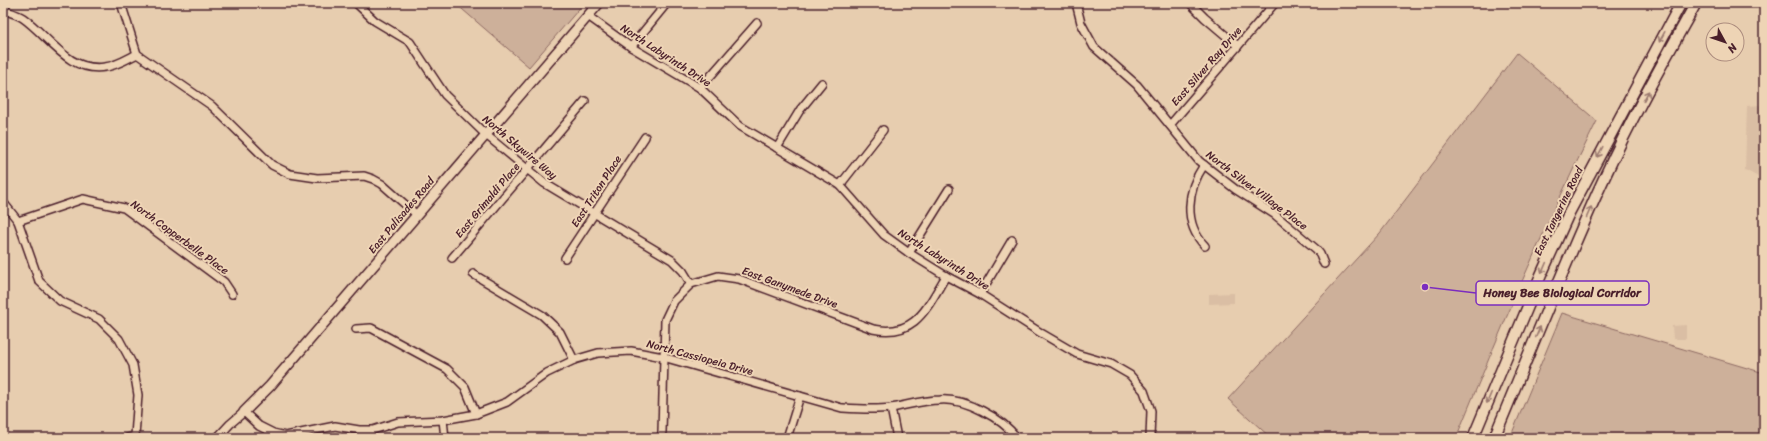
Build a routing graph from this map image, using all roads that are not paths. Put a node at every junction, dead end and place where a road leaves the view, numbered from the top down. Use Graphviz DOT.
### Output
graph roads {
  1 [pos="121,3"];
  2 [pos="356,3"];
  3 [pos="599,3"];
  4 [pos="666,3"];
  5 [pos="1076,3"];
  6 [pos="1190,3"];
  7 [pos="1275,3"];
  8 [pos="1681,3"];
  9 [pos="1696,3"];
  10 [pos="3,10"];
  11 [pos="588,16"];
  12 [pos="757,23"];
  13 [pos="1238,46"];
  14 [pos="631,47"];
  15 [pos="137,54"];
  16 [pos="822,83"];
  17 [pos="700,88"];
  18 [pos="585,101"];
  19 [pos="1170,124"];
  20 [pos="884,130"];
  21 [pos="485,134"];
  22 [pos="645,137"];
  23 [pos="777,148"];
  24 [pos="1204,165"];
  25 [pos="528,169"];
  26 [pos="840,185"];
  27 [pos="949,189"];
  28 [pos="3,202"];
  29 [pos="594,213"];
  30 [pos="417,215"];
  31 [pos="18,222"];
  32 [pos="1012,240"];
  33 [pos="1205,246"];
  34 [pos="910,253"];
  35 [pos="452,258"];
  36 [pos="565,258"];
  37 [pos="1324,264"];
  38 [pos="473,274"];
  39 [pos="946,276"];
  40 [pos="691,284"];
  41 [pos="232,294"];
  42 [pos="980,294"];
  43 [pos="356,329"];
  44 [pos="663,357"];
  45 [pos="574,360"];
  46 [pos="800,396"];
  47 [pos="891,408"];
  48 [pos="244,412"];
  49 [pos="476,414"];
  50 [pos="443,420"];
  51 [pos="137,437"];
  52 [pos="286,437"];
  53 [pos="127,438"];
  54 [pos="217,438"];
  55 [pos="445,438"];
  56 [pos="661,438"];
  57 [pos="787,438"];
  58 [pos="897,438"];
  59 [pos="1018,438"];
  60 [pos="1150,438"];
  61 [pos="1473,438"];
  62 [pos="1494,438"];
  1 -- 15 [label="street"];
  2 -- 21 [label="street, North Skywire Way"];
  3 -- 11 [label="street, East Palisades Road"];
  4 -- 14 [label="street"];
  5 -- 19 [label="street, North Silver Village Place"];
  6 -- 13 [label="street"];
  7 -- 13 [label="street, East Silver Ray Drive"];
  8 -- 61 [label="main road, East Tangerine Road, one-way"];
  62 -- 9 [label="main road, one-way"];
  10 -- 15 [label="street"];
  11 -- 14 [label="street, North Labyrinth Drive"];
  11 -- 21 [label="street, East Palisades Road"];
  12 -- 17 [label="street"];
  13 -- 19 [label="street, East Silver Ray Drive"];
  14 -- 17 [label="street, North Labyrinth Drive"];
  15 -- 30 [label="street"];
  16 -- 23 [label="street"];
  17 -- 23 [label="street, North Labyrinth Drive"];
  18 -- 25 [label="street, East Grimaldi Place"];
  19 -- 24 [label="street, North Silver Village Place"];
  20 -- 26 [label="street"];
  21 -- 25 [label="street, North Skywire Way"];
  21 -- 30 [label="street, East Palisades Road"];
  22 -- 29 [label="street, East Triton Place"];
  23 -- 26 [label="street, North Labyrinth Drive"];
  24 -- 33 [label="street"];
  24 -- 37 [label="street, North Silver Village Place"];
  25 -- 29 [label="street, North Skywire Way"];
  25 -- 35 [label="street, East Grimaldi Place"];
  26 -- 34 [label="street, North Labyrinth Drive"];
  27 -- 34 [label="street"];
  28 -- 31 [label="street"];
  29 -- 36 [label="street, East Triton Place"];
  29 -- 40 [label="street, North Skywire Way"];
  30 -- 48 [label="street, East Palisades Road"];
  31 -- 41 [label="street, North Copperbelle Place"];
  31 -- 51 [label="street"];
  32 -- 42 [label="street"];
  34 -- 39 [label="street, North Labyrinth Drive"];
  38 -- 45 [label="street"];
  39 -- 40 [label="street, East Ganymede Drive"];
  39 -- 42 [label="street, North Labyrinth Drive"];
  40 -- 44 [label="street, East Ganymede Drive"];
  42 -- 60 [label="street, North Labyrinth Drive"];
  43 -- 49 [label="street"];
  44 -- 45 [label="street, North Cassiopeia Drive"];
  44 -- 46 [label="street, North Cassiopeia Drive"];
  44 -- 56 [label="street, East Ganymede Drive"];
  45 -- 49 [label="street, North Cassiopeia Drive"];
  46 -- 47 [label="street, North Cassiopeia Drive"];
  46 -- 57 [label="street"];
  47 -- 58 [label="street"];
  47 -- 59 [label="street, North Cassiopeia Drive"];
  48 -- 52 [label="street, North Cassiopeia Drive"];
  48 -- 54 [label="street, East Palisades Road"];
  49 -- 50 [label="street, North Cassiopeia Drive"];
  50 -- 52 [label="street, North Cassiopeia Drive"];
  50 -- 55 [label="street"];
  51 -- 53 [label="street"];
}
